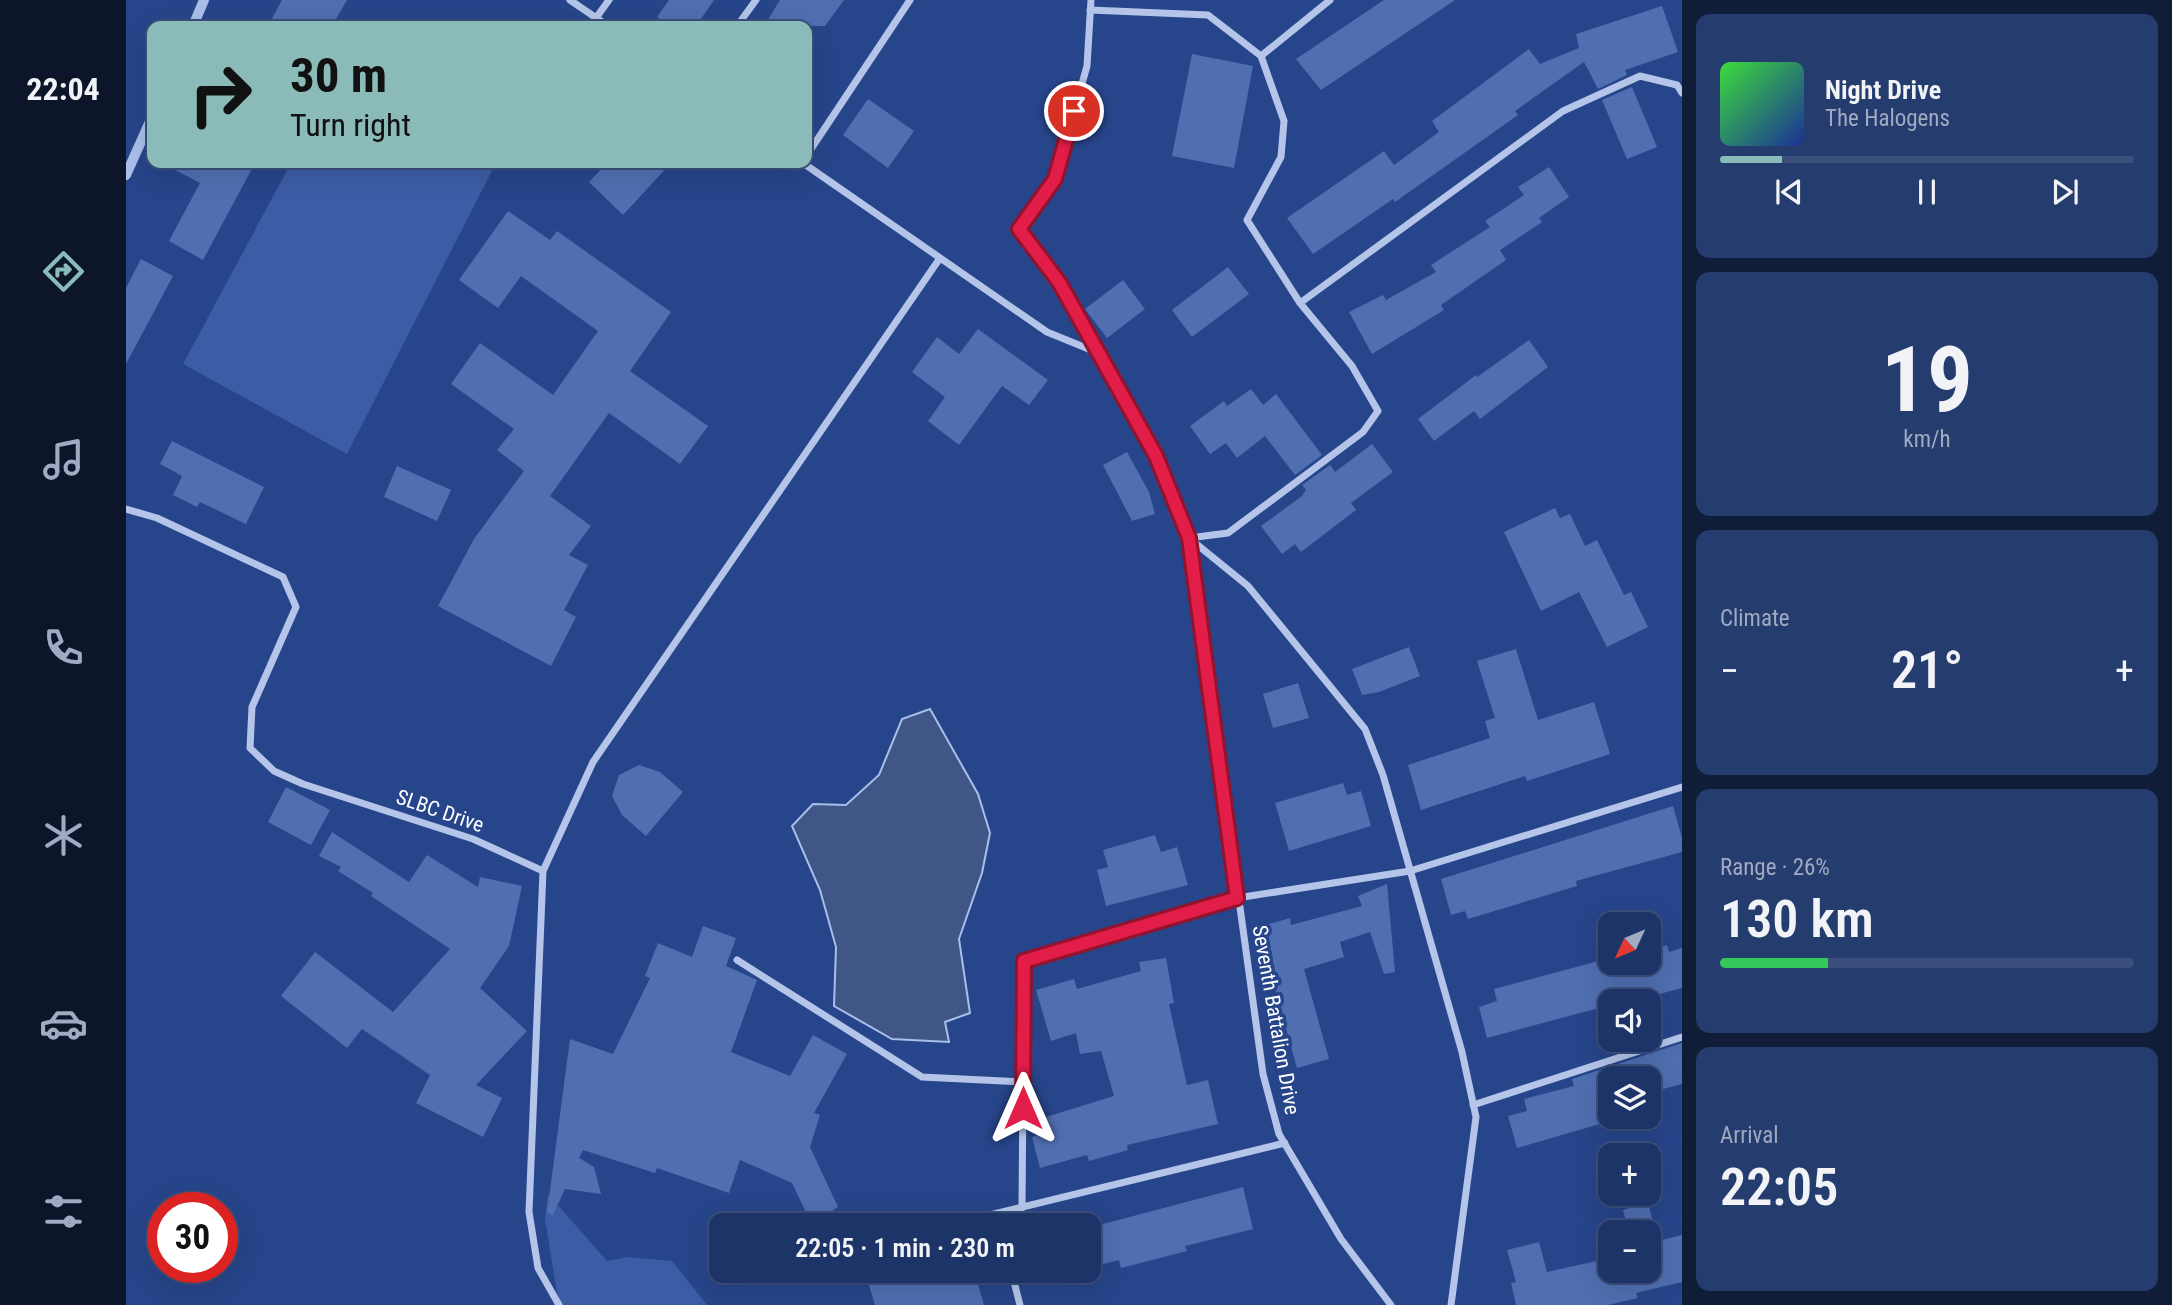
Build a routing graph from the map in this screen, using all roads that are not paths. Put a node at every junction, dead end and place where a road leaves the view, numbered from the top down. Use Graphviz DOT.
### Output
graph roads {
  1 [pos="570,0"];
  2 [pos="609,0"];
  3 [pos="756,0"];
  4 [pos="910,0"];
  5 [pos="1091,0"];
  6 [pos="1330,0"];
  7 [pos="1090,10"];
  8 [pos="596,18"];
  9 [pos="600,21"];
  10 [pos="741,21"];
  11 [pos="1261,56"];
  12 [pos="1682,93"];
  13 [pos="812,147"];
  14 [pos="810,168"];
  15 [pos="940,258"];
  16 [pos="1300,303"];
  17 [pos="1096,352"];
  18 [pos="126,509"];
  19 [pos="1189,538"];
  20 [pos="1682,787"];
  21 [pos="543,871"];
  22 [pos="1410,871"];
  23 [pos="1237,898"];
  24 [pos="737,960"];
  25 [pos="1682,1037"];
  26 [pos="1023,1082"];
  27 [pos="1473,1105"];
  28 [pos="1285,1143"];
  29 [pos="1023,1208"];
  30 [pos="1000,1213"];
  31 [pos="1014,1283"];
  32 [pos="559,1305"];
  33 [pos="1020,1305"];
  34 [pos="1391,1305"];
  35 [pos="1451,1305"];
  1 -- 8 [label="street"];
  2 -- 8 [label="street"];
  3 -- 10 [label="street"];
  4 -- 13 [label="street"];
  5 -- 7 [label="street"];
  6 -- 11 [label="street"];
  7 -- 11 [label="street"];
  7 -- 17 [label="street, Seventh Battalion Drive"];
  8 -- 9 [label="street"];
  11 -- 16 [label="street"];
  12 -- 16 [label="street"];
  14 -- 15 [label="street"];
  15 -- 17 [label="street"];
  15 -- 21 [label="street"];
  16 -- 19 [label="street"];
  17 -- 19 [label="street, Seventh Battalion Drive"];
  18 -- 21 [label="street, SLBC Drive"];
  19 -- 22 [label="street"];
  19 -- 23 [label="street, Seventh Battalion Drive"];
  20 -- 22 [label="street"];
  21 -- 32 [label="street"];
  22 -- 23 [label="street"];
  22 -- 27 [label="street"];
  23 -- 26 [label="street"];
  23 -- 28 [label="street, Seventh Battalion Drive"];
  24 -- 26 [label="street"];
  25 -- 27 [label="street"];
  26 -- 29 [label="street"];
  27 -- 35 [label="street"];
  28 -- 29 [label="street"];
  28 -- 34 [label="street, Seventh Battalion Drive"];
  29 -- 30 [label="street"];
  31 -- 33 [label="street"];
}
